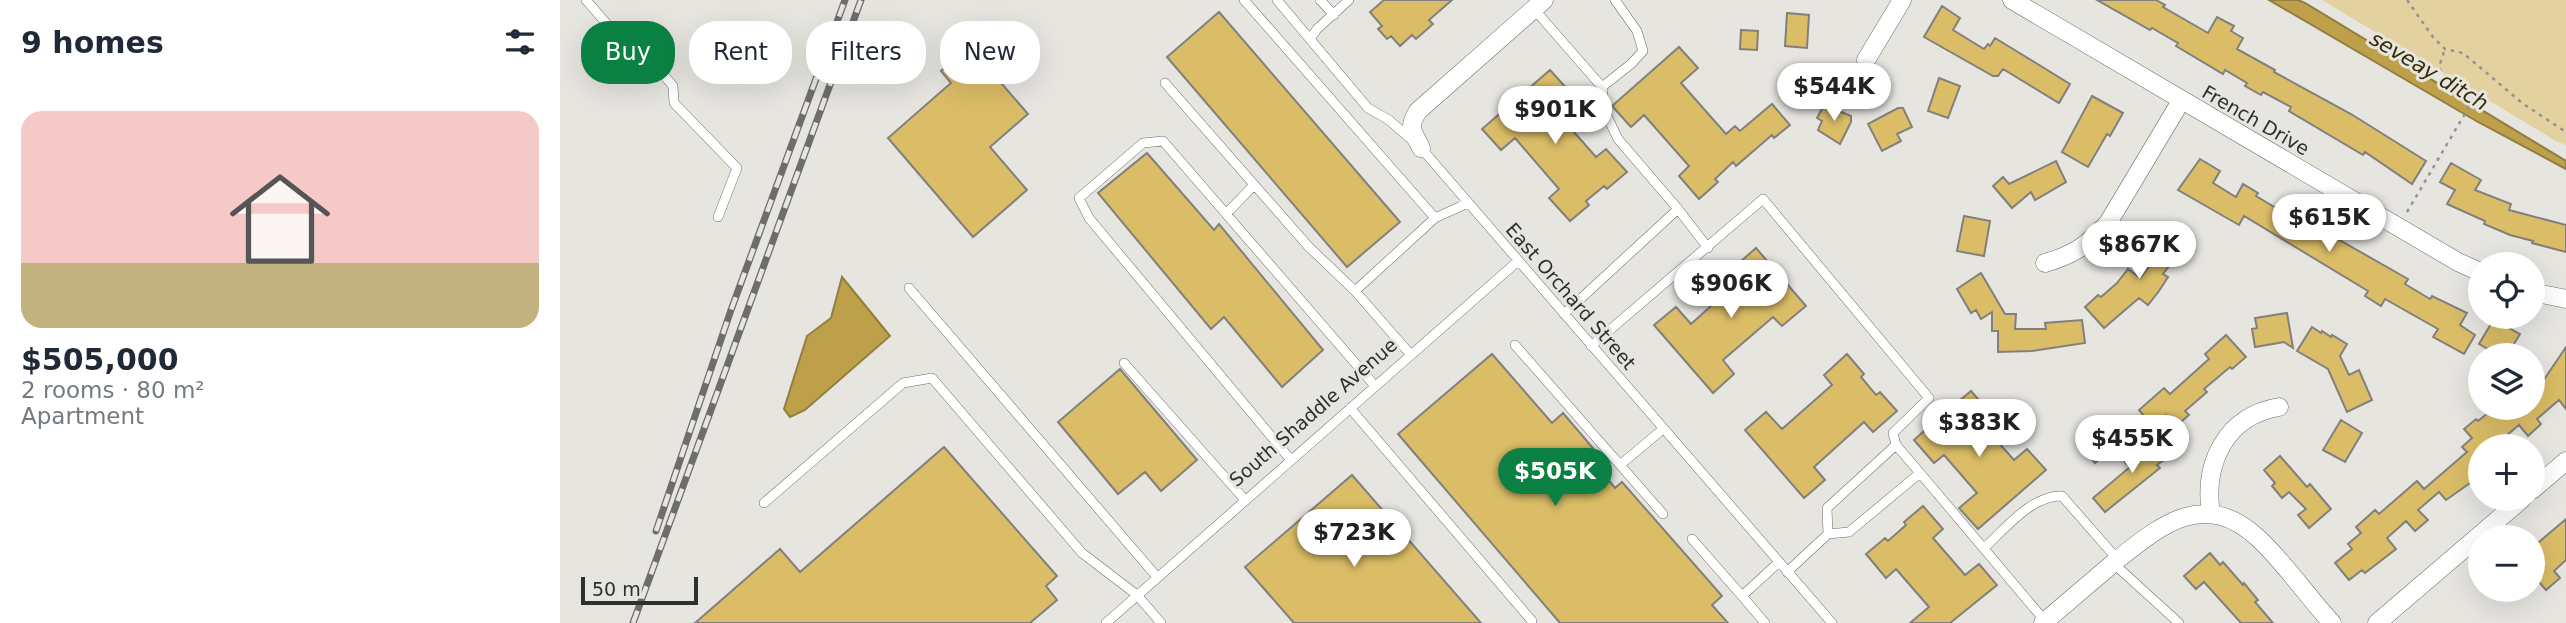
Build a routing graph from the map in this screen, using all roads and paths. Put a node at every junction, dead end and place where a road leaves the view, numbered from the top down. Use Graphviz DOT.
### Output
graph roads {
  1 [pos="586,0"];
  2 [pos="1244,0"];
  3 [pos="1277,0"];
  4 [pos="1320,0"];
  5 [pos="1349,0"];
  6 [pos="1615,0"];
  7 [pos="1902,0"];
  8 [pos="2012,0"];
  9 [pos="2407,0"];
  10 [pos="1539,5"];
  11 [pos="1334,15"];
  12 [pos="1310,39"];
  13 [pos="2445,50"];
  14 [pos="1866,60"];
  15 [pos="1165,83"];
  16 [pos="1602,87"];
  17 [pos="2181,100"];
  18 [pos="2566,132"];
  19 [pos="1421,148"];
  20 [pos="1254,185"];
  21 [pos="1468,203"];
  22 [pos="1678,209"];
  23 [pos="1226,214"];
  24 [pos="718,217"];
  25 [pos="1435,218"];
  26 [pos="2399,227"];
  27 [pos="1708,248"];
  28 [pos="1518,261"];
  29 [pos="2045,263"];
  30 [pos="2468,265"];
  31 [pos="909,288"];
  32 [pos="1355,291"];
  33 [pos="2545,295"];
  34 [pos="2566,299"];
  35 [pos="1563,314"];
  36 [pos="1515,345"];
  37 [pos="1591,346"];
  38 [pos="1410,355"];
  39 [pos="1124,363"];
  40 [pos="1375,386"];
  41 [pos="2279,407"];
  42 [pos="1350,408"];
  43 [pos="1663,429"];
  44 [pos="1896,445"];
  45 [pos="1291,460"];
  46 [pos="2566,461"];
  47 [pos="1620,465"];
  48 [pos="1920,473"];
  49 [pos="2545,479"];
  50 [pos="1245,499"];
  51 [pos="764,503"];
  52 [pos="2508,511"];
  53 [pos="1663,514"];
  54 [pos="2211,514"];
  55 [pos="1828,534"];
  56 [pos="1692,539"];
  57 [pos="1984,548"];
  58 [pos="1779,562"];
  59 [pos="2115,562"];
  60 [pos="1787,572"];
  61 [pos="1157,577"];
  62 [pos="1137,595"];
  63 [pos="1741,596"];
  64 [pos="1532,621"];
  65 [pos="2044,622"];
  66 [pos="1106,623"];
  67 [pos="1161,623"];
  68 [pos="1765,623"];
  69 [pos="1832,623"];
  70 [pos="2179,623"];
  71 [pos="2332,623"];
  72 [pos="2376,623"];
  1 -- 24 [label="lane"];
  2 -- 25 [label="lane"];
  3 -- 12 [label="lane, East Orchard Street"];
  4 -- 11 [label="lane"];
  5 -- 11 [label="lane"];
  6 -- 16 [label="lane"];
  7 -- 14 [label="street"];
  8 -- 17 [label="street, French Drive"];
  9 -- 13 [label="path"];
  10 -- 16 [label="lane"];
  10 -- 19 [label="street"];
  11 -- 12 [label="lane"];
  12 -- 19 [label="lane, East Orchard Street"];
  13 -- 18 [label="path"];
  13 -- 26 [label="path"];
  15 -- 20 [label="lane"];
  16 -- 22 [label="lane"];
  17 -- 26 [label="street, French Drive"];
  17 -- 29 [label="street"];
  19 -- 21 [label="lane, East Orchard Street"];
  20 -- 23 [label="lane"];
  20 -- 32 [label="lane"];
  21 -- 25 [label="lane"];
  21 -- 28 [label="lane, East Orchard Street"];
  22 -- 27 [label="lane"];
  22 -- 35 [label="lane"];
  23 -- 40 [label="lane"];
  23 -- 45 [label="lane"];
  25 -- 32 [label="lane"];
  26 -- 30 [label="street, French Drive"];
  27 -- 37 [label="lane"];
  27 -- 44 [label="lane"];
  28 -- 35 [label="lane, East Orchard Street"];
  28 -- 38 [label="lane, South Shaddle Avenue"];
  31 -- 61 [label="lane"];
  32 -- 38 [label="lane"];
  33 -- 34 [label="street"];
  35 -- 37 [label="lane, East Orchard Street"];
  36 -- 47 [label="lane"];
  37 -- 43 [label="lane, East Orchard Street"];
  38 -- 40 [label="lane, South Shaddle Avenue"];
  39 -- 50 [label="lane"];
  40 -- 42 [label="lane, South Shaddle Avenue"];
  41 -- 54 [label="street"];
  42 -- 45 [label="lane, South Shaddle Avenue"];
  42 -- 64 [label="lane"];
  43 -- 47 [label="lane"];
  43 -- 58 [label="lane, East Orchard Street"];
  44 -- 48 [label="lane"];
  44 -- 55 [label="lane"];
  45 -- 50 [label="lane, South Shaddle Avenue"];
  46 -- 49 [label="street"];
  47 -- 53 [label="lane"];
  48 -- 55 [label="lane"];
  48 -- 57 [label="lane"];
  50 -- 61 [label="lane, South Shaddle Avenue"];
  51 -- 62 [label="lane"];
  52 -- 72 [label="street"];
  54 -- 59 [label="street"];
  54 -- 71 [label="street"];
  55 -- 60 [label="lane"];
  56 -- 63 [label="lane"];
  57 -- 59 [label="lane"];
  57 -- 65 [label="lane"];
  58 -- 60 [label="lane, East Orchard Street"];
  58 -- 63 [label="lane"];
  59 -- 65 [label="street"];
  59 -- 70 [label="lane"];
  60 -- 69 [label="lane, East Orchard Street"];
  61 -- 62 [label="lane, South Shaddle Avenue"];
  62 -- 66 [label="lane, South Shaddle Avenue"];
  62 -- 67 [label="lane"];
  63 -- 68 [label="lane"];
}
